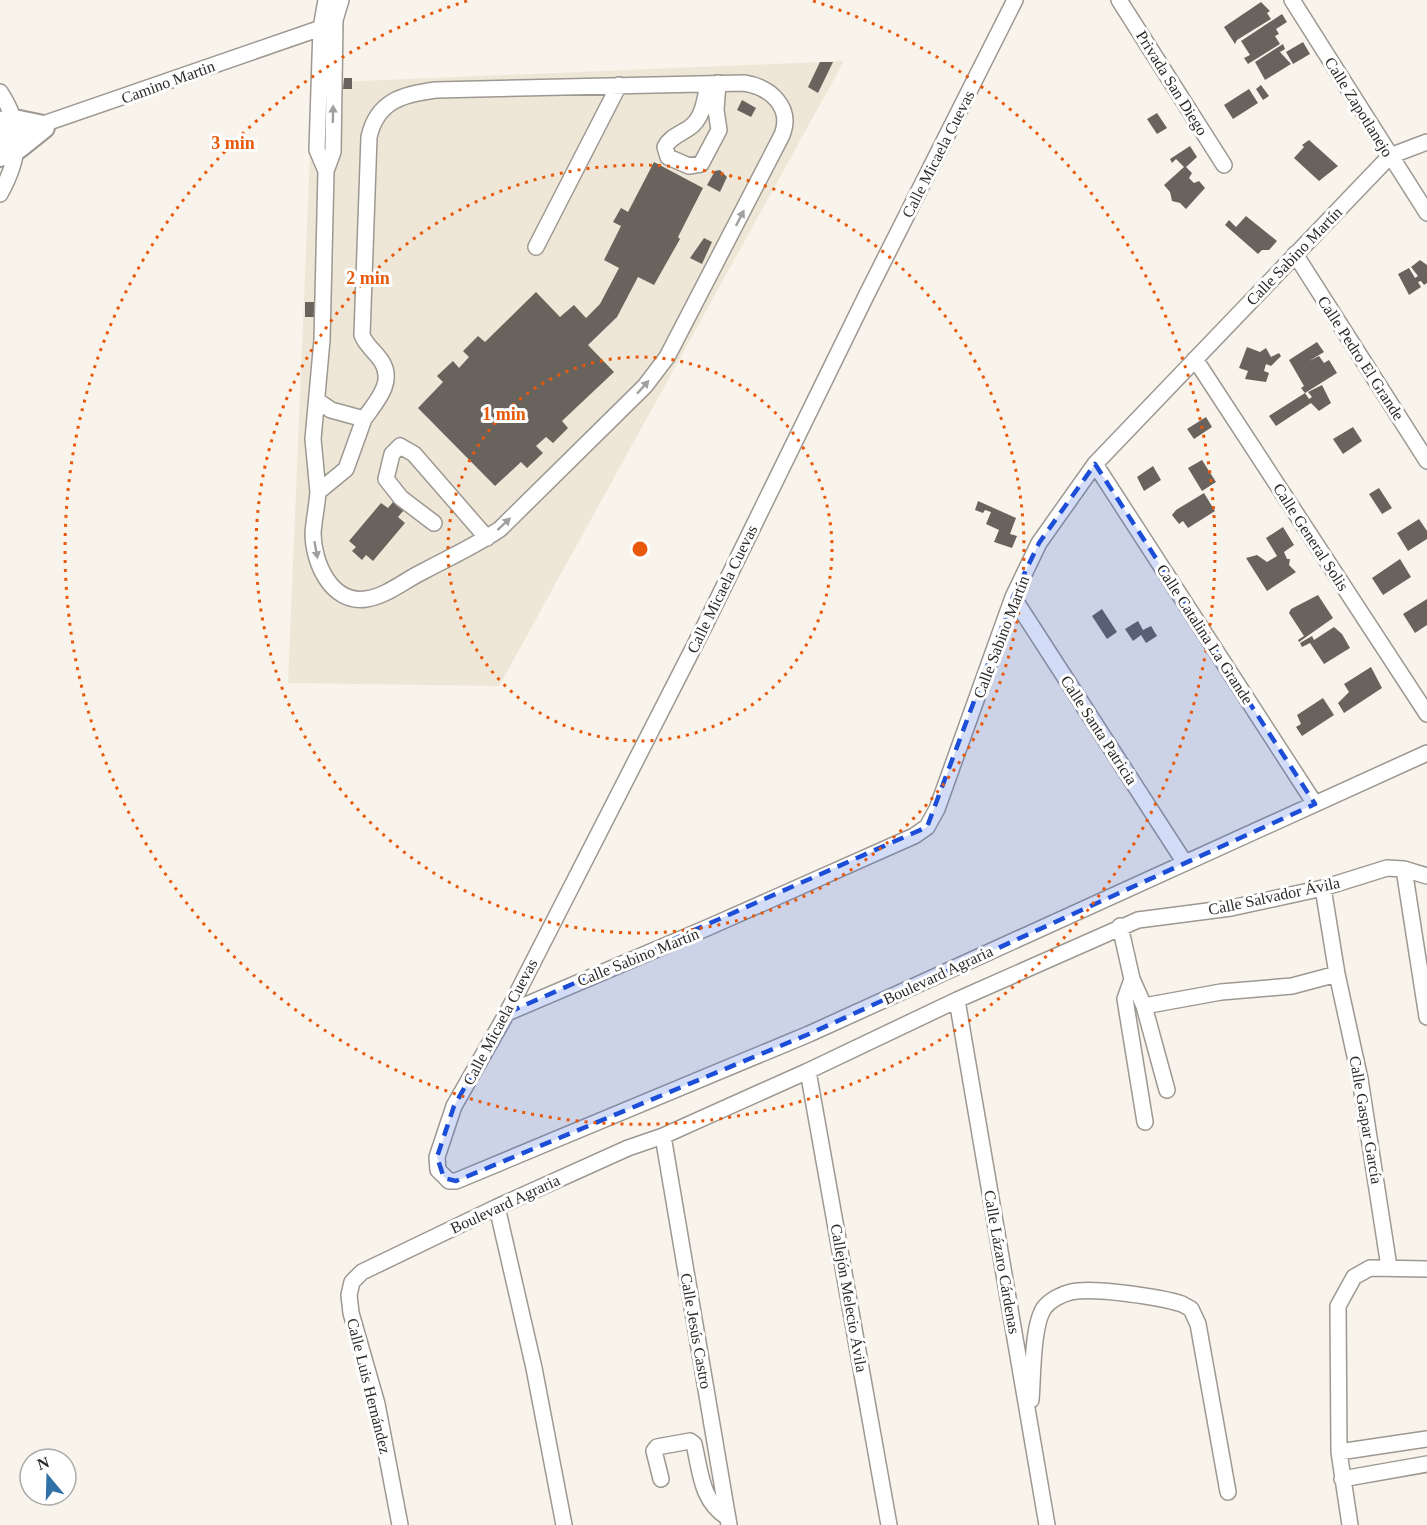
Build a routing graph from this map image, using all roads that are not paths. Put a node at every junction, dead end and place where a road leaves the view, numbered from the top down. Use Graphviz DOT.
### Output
graph roads {
  1 [pos="326,0"];
  2 [pos="341,0"];
  3 [pos="1015,0"];
  4 [pos="1119,0"];
  5 [pos="1292,0"];
  6 [pos="335,20"];
  7 [pos="321,28"];
  8 [pos="713,83"];
  9 [pos="619,85"];
  10 [pos="0,92"];
  11 [pos="43,127"];
  12 [pos="8,137"];
  13 [pos="1427,142"];
  14 [pos="1390,156"];
  15 [pos="1224,165"];
  16 [pos="326,171"];
  17 [pos="0,194"];
  18 [pos="1427,213"];
  19 [pos="536,247"];
  20 [pos="1295,254"];
  21 [pos="1195,359"];
  22 [pos="318,402"];
  23 [pos="364,419"];
  24 [pos="1427,461"];
  25 [pos="1095,464"];
  26 [pos="318,492"];
  27 [pos="434,523"];
  28 [pos="486,538"];
  29 [pos="1013,597"];
  30 [pos="1427,714"];
  31 [pos="1427,753"];
  32 [pos="1315,804"];
  33 [pos="1185,863"];
  34 [pos="1404,869"];
  35 [pos="1427,876"];
  36 [pos="1323,888"];
  37 [pos="1120,926"];
  38 [pos="1337,974"];
  39 [pos="1132,979"];
  40 [pos="957,1000"];
  41 [pos="1144,1006"];
  42 [pos="507,1012"];
  43 [pos="1427,1017"];
  44 [pos="808,1071"];
  45 [pos="1167,1090"];
  46 [pos="1145,1122"];
  47 [pos="663,1136"];
  48 [pos="444,1178"];
  49 [pos="497,1207"];
  50 [pos="1389,1267"];
  51 [pos="1427,1269"];
  52 [pos="352,1282"];
  53 [pos="1029,1422"];
  54 [pos="1427,1439"];
  55 [pos="1339,1452"];
  56 [pos="1427,1464"];
  57 [pos="661,1479"];
  58 [pos="1342,1479"];
  59 [pos="1228,1492"];
  60 [pos="729,1522"];
  61 [pos="400,1525"];
  62 [pos="564,1525"];
  63 [pos="889,1525"];
  64 [pos="1047,1525"];
  65 [pos="1350,1525"];
  1 -- 7 [label="street"];
  2 -- 6 [label="street"];
  3 -- 42 [label="street, Calle Micaela Cuevas"];
  4 -- 15 [label="street, Privada San Diego"];
  5 -- 14 [label="street, Calle Zapotlanejo"];
  6 -- 7 [label="street, Camino Martin"];
  16 -- 6 [label="street, one-way"];
  7 -- 11 [label="street, Camino Martin"];
  7 -- 16 [label="street"];
  8 -- 8 [label="street"];
  8 -- 9 [label="street"];
  28 -- 8 [label="street, one-way"];
  9 -- 19 [label="street"];
  9 -- 23 [label="street"];
  10 -- 12 [label="street"];
  11 -- 12 [label="highway"];
  12 -- 17 [label="street"];
  13 -- 14 [label="street, Calle Sabino Martín"];
  14 -- 18 [label="street, Calle Zapotlanejo"];
  14 -- 20 [label="street, Calle Sabino Martín"];
  16 -- 22 [label="street"];
  20 -- 21 [label="street, Calle Sabino Martín"];
  20 -- 24 [label="street, Calle Pedro El Grande"];
  21 -- 25 [label="street, Calle Sabino Martín"];
  21 -- 30 [label="street, Calle General Solis"];
  22 -- 23 [label="street"];
  22 -- 26 [label="street"];
  23 -- 26 [label="street"];
  25 -- 29 [label="street, Calle Sabino Martín"];
  25 -- 32 [label="street, Calle Catalina La Grande"];
  26 -- 28 [label="street, one-way"];
  27 -- 28 [label="street"];
  29 -- 33 [label="street, Calle Santa Patricia"];
  29 -- 42 [label="street, Calle Sabino Martín"];
  31 -- 32 [label="street, Boulevard Agraria"];
  32 -- 33 [label="street, Boulevard Agraria"];
  33 -- 48 [label="street, Boulevard Agraria"];
  34 -- 35 [label="street, Calle Salvador Ávila"];
  34 -- 36 [label="street, Calle Salvador Ávila"];
  34 -- 43 [label="street"];
  36 -- 37 [label="street, Calle Salvador Ávila"];
  36 -- 38 [label="street, Calle Gaspar García"];
  37 -- 39 [label="street"];
  37 -- 40 [label="street, Calle Salvador Ávila"];
  38 -- 41 [label="street"];
  38 -- 50 [label="street, Calle Gaspar García"];
  39 -- 41 [label="street"];
  39 -- 46 [label="street"];
  40 -- 44 [label="street, Boulevard Agraria"];
  40 -- 53 [label="street, Calle Lázaro Cárdenas"];
  41 -- 45 [label="street"];
  42 -- 48 [label="street, Calle Micaela Cuevas"];
  44 -- 47 [label="street, Boulevard Agraria"];
  44 -- 63 [label="street, Callejón Melecio Ávila"];
  47 -- 49 [label="street, Boulevard Agraria"];
  47 -- 60 [label="street, Calle Jesús Castro"];
  49 -- 52 [label="street, Boulevard Agraria"];
  49 -- 62 [label="street"];
  50 -- 51 [label="street"];
  50 -- 55 [label="street"];
  52 -- 61 [label="street, Calle Luis Hernández"];
  53 -- 59 [label="street"];
  53 -- 64 [label="street, Calle Lázaro Cárdenas"];
  54 -- 55 [label="street"];
  55 -- 58 [label="street"];
  56 -- 58 [label="street"];
  57 -- 60 [label="street"];
  58 -- 65 [label="street"];
}
